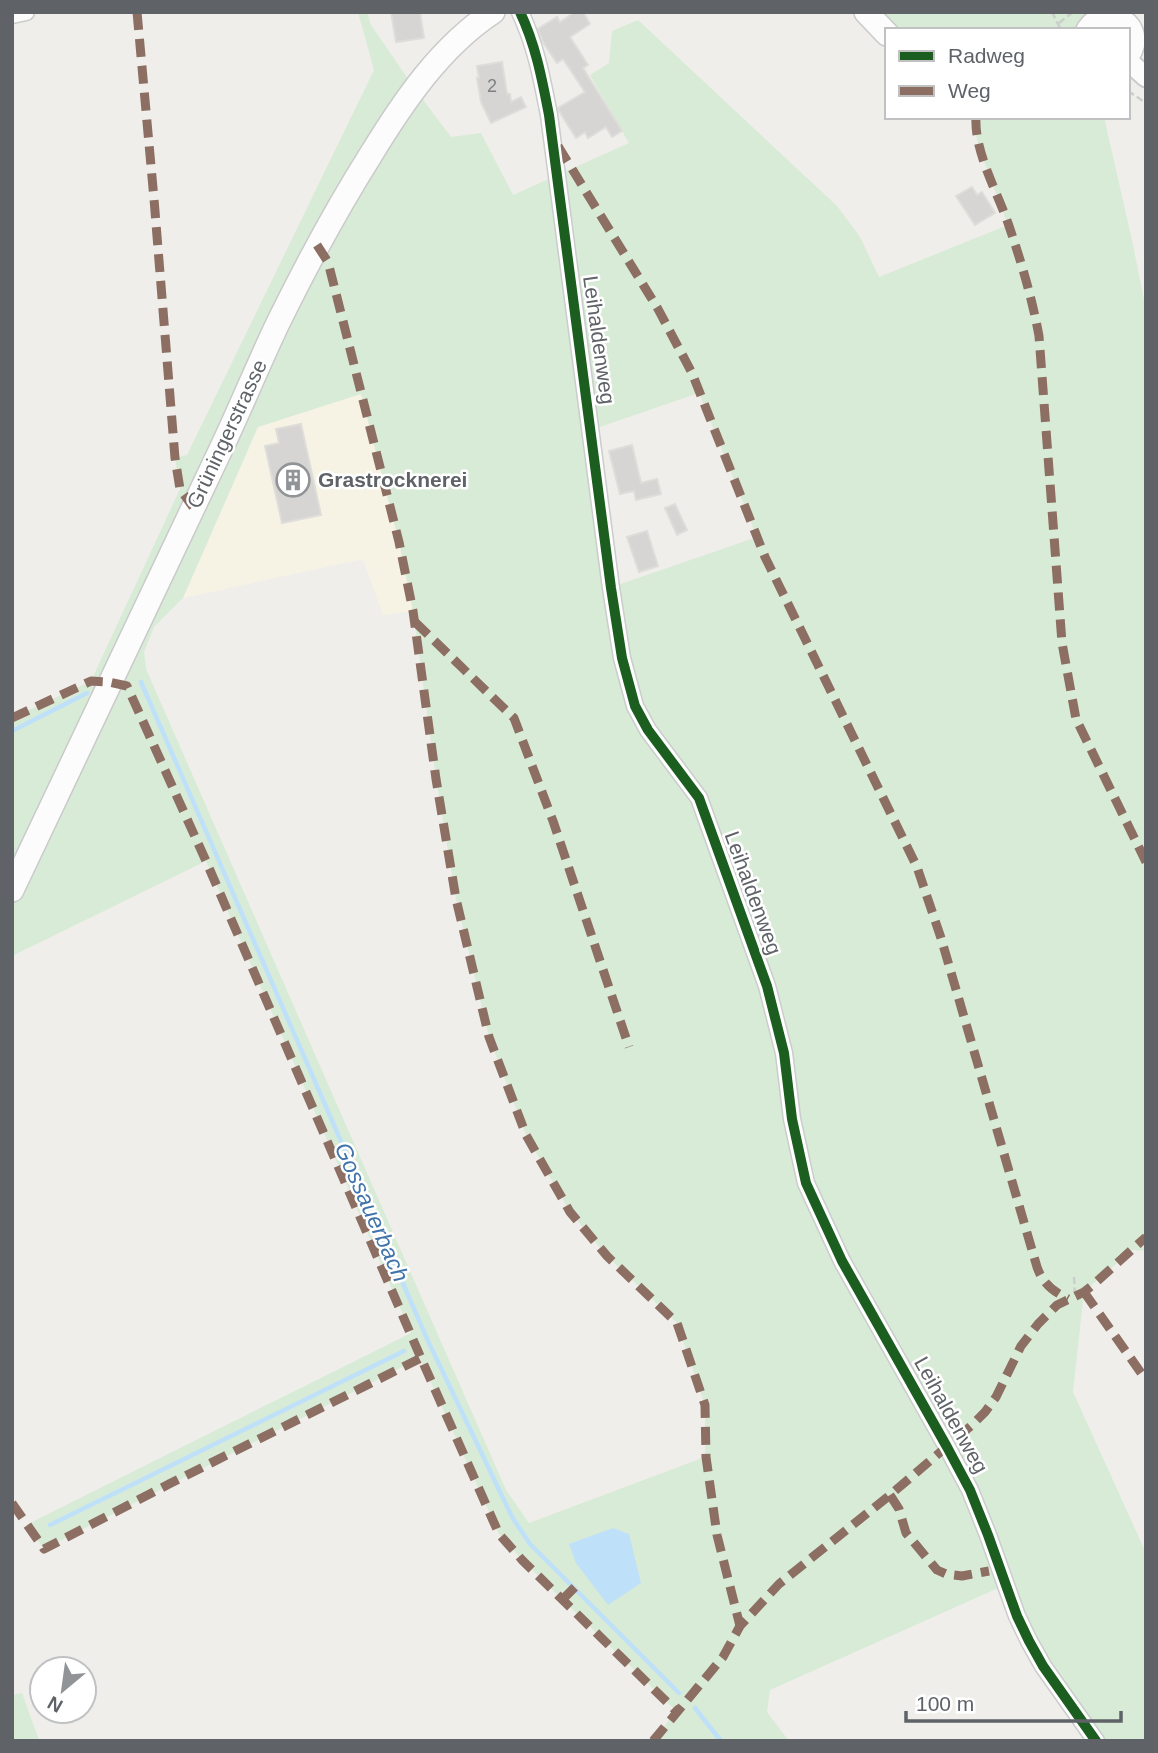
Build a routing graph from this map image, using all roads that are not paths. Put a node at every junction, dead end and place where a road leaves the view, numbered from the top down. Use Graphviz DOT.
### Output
graph roads {
  1 [pos="26,12"];
  2 [pos="493,12"];
  3 [pos="520,12"];
  4 [pos="866,12"];
  5 [pos="12,15"];
  6 [pos="1132,18"];
  7 [pos="1084,19"];
  8 [pos="885,32"];
  9 [pos="1130,52"];
  10 [pos="1130,63"];
  11 [pos="1146,78"];
  12 [pos="12,890"];
  13 [pos="1096,1741"];
  1 -- 5 [label="street"];
  2 -- 12 [label="main road, Grüningerstrasse"];
  3 -- 13 [label="street, Leihaldenweg"];
  4 -- 8 [label="main road"];
  6 -- 7 [label="main road"];
  6 -- 9 [label="main road"];
  10 -- 11 [label="street"];
}
